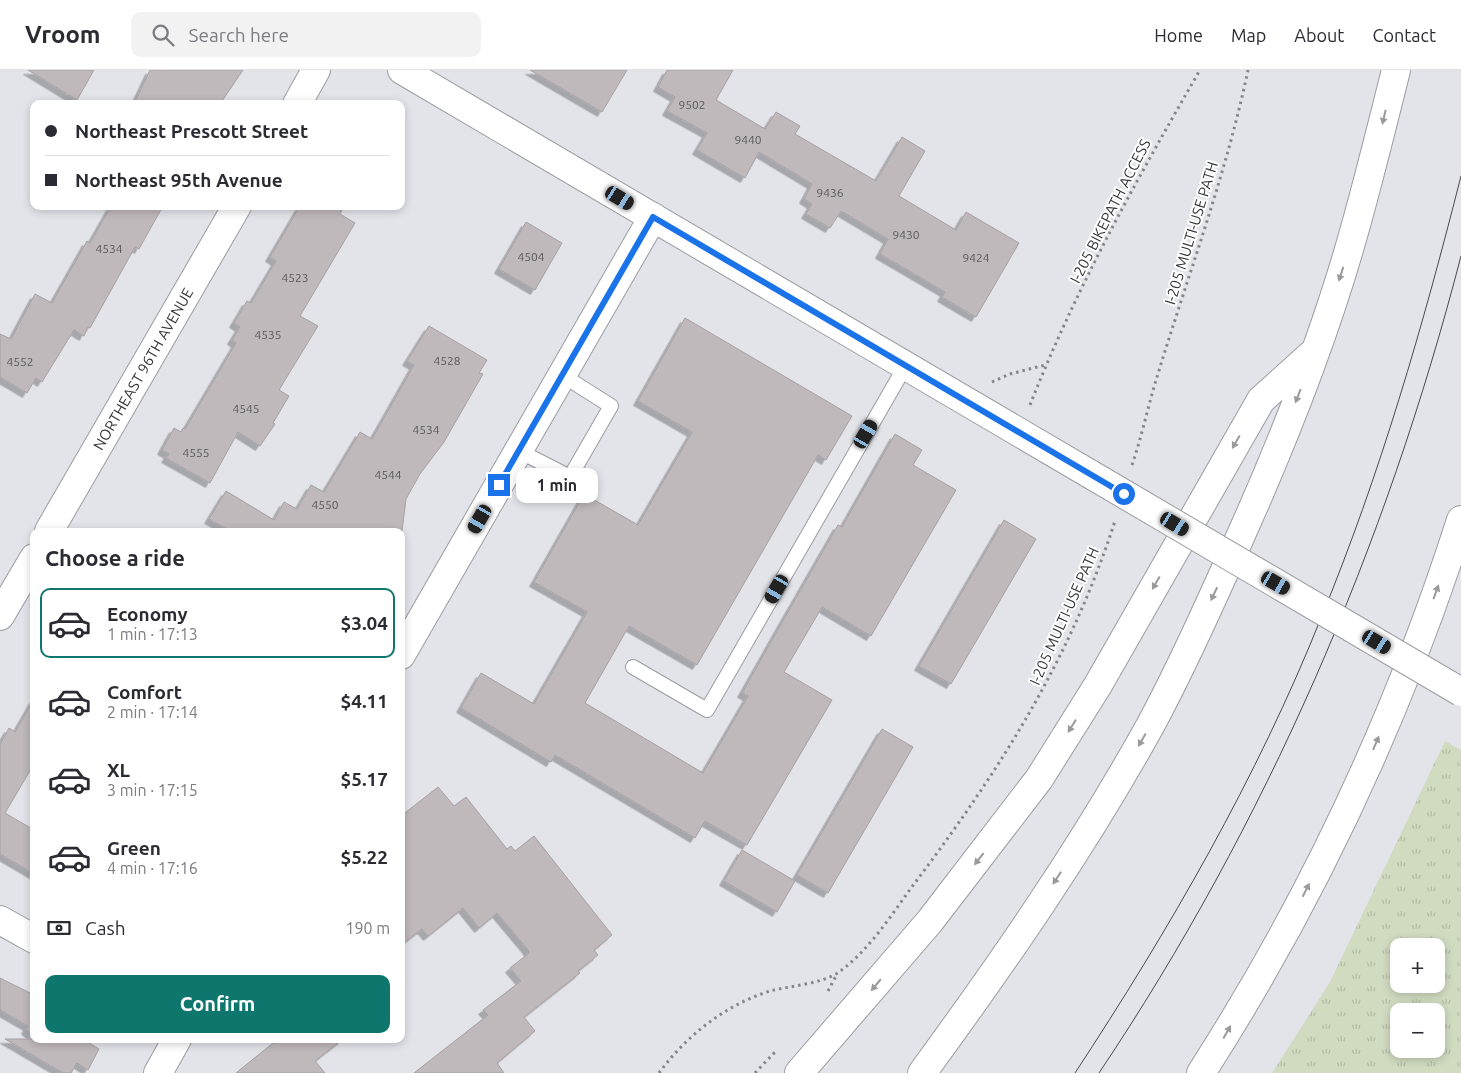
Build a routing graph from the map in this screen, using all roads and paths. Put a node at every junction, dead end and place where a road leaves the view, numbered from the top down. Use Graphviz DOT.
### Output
graph roads {
  1 [pos="316,70"];
  2 [pos="402,70"];
  3 [pos="1200,70"];
  4 [pos="1248,70"];
  5 [pos="1396,70"];
  6 [pos="299,100"];
  7 [pos="235,210"];
  8 [pos="653,217"];
  9 [pos="1316,351"];
  10 [pos="906,365"];
  11 [pos="1046,365"];
  12 [pos="562,375"];
  13 [pos="965,399"];
  14 [pos="1020,431"];
  15 [pos="519,450"];
  16 [pos="1130,473"];
  17 [pos="1116,517"];
  18 [pos="1461,520"];
  19 [pos="51,528"];
  20 [pos="30,565"];
  21 [pos="0,616"];
  22 [pos="405,648"];
  23 [pos="633,667"];
  24 [pos="1461,692"];
  25 [pos="0,920"];
  26 [pos="30,937"];
  27 [pos="175,1043"];
  28 [pos="158,1073"];
  29 [pos="659,1073"];
  30 [pos="798,1073"];
  31 [pos="922,1073"];
  32 [pos="1201,1073"];
  1 -- 6 [label="main road"];
  2 -- 8 [label="main road"];
  3 -- 11 [label="path, I-205 BIKEPATH ACCESS"];
  4 -- 16 [label="path, I-205 MULTI-USE PATH"];
  5 -- 9 [label="main road, one-way"];
  7 -- 19 [label="main road, NORTHEAST 96TH AVENUE"];
  8 -- 10 [label="main road"];
  8 -- 12 [label="main road"];
  9 -- 30 [label="main road, one-way"];
  9 -- 31 [label="main road, one-way"];
  10 -- 13 [label="main road"];
  10 -- 23 [label="lane"];
  11 -- 13 [label="path"];
  11 -- 14 [label="path, I-205 BIKEPATH ACCESS"];
  12 -- 15 [label="main road"];
  12 -- 15 [label="lane"];
  13 -- 14 [label="main road"];
  14 -- 24 [label="main road, bridge"];
  15 -- 22 [label="main road"];
  17 -- 29 [label="path, I-205 MULTI-USE PATH"];
  32 -- 18 [label="main road, one-way"];
  20 -- 21 [label="main road"];
  25 -- 26 [label="main road"];
  27 -- 28 [label="main road"];
}
